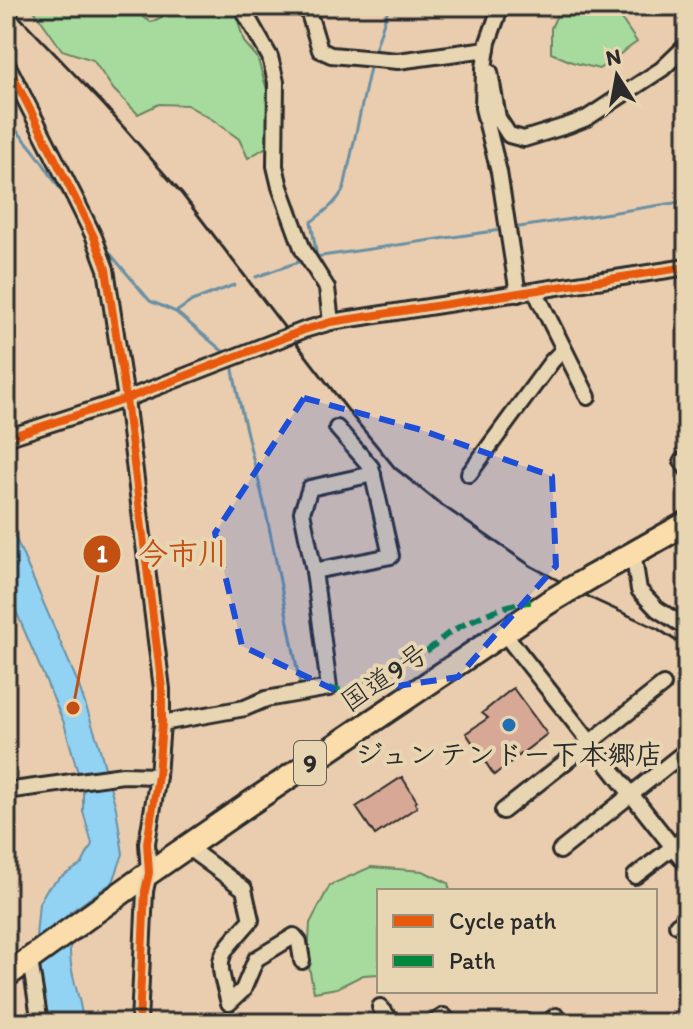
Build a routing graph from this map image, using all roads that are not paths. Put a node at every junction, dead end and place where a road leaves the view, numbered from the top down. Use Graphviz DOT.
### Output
graph roads {
  1 [pos="241,6"];
  2 [pos="498,6"];
  3 [pos="308,10"];
  4 [pos="687,45"];
  5 [pos="487,49"];
  6 [pos="6,62"];
  7 [pos="484,68"];
  8 [pos="687,267"];
  9 [pos="535,291"];
  10 [pos="518,294"];
  11 [pos="331,322"];
  12 [pos="563,350"];
  13 [pos="588,397"];
  14 [pos="126,399"];
  15 [pos="337,428"];
  16 [pos="6,438"];
  17 [pos="373,474"];
  18 [pos="469,474"];
  19 [pos="687,523"];
  20 [pos="633,552"];
  21 [pos="314,571"];
  22 [pos="687,628"];
  23 [pos="503,632"];
  24 [pos="663,685"];
  25 [pos="162,723"];
  26 [pos="590,744"];
  27 [pos="687,750"];
  28 [pos="158,776"];
  29 [pos="6,791"];
  30 [pos="631,795"];
  31 [pos="503,811"];
  32 [pos="687,836"];
  33 [pos="673,847"];
  34 [pos="184,849"];
  35 [pos="560,851"];
  36 [pos="687,865"];
  37 [pos="149,873"];
  38 [pos="635,876"];
  39 [pos="33,958"];
  40 [pos="302,961"];
  41 [pos="6,976"];
  42 [pos="380,1007"];
  43 [pos="40,1023"];
  44 [pos="139,1023"];
  45 [pos="393,1023"];
  46 [pos="433,1023"];
  47 [pos="449,1023"];
  48 [pos="547,1023"];
  49 [pos="561,1023"];
  1 -- 11 [label="street"];
  2 -- 5 [label="street"];
  3 -- 5 [label="street"];
  4 -- 7 [label="street"];
  5 -- 7 [label="street"];
  6 -- 14 [label="street"];
  7 -- 10 [label="street"];
  8 -- 9 [label="street"];
  9 -- 10 [label="street"];
  9 -- 12 [label="street"];
  10 -- 11 [label="street"];
  11 -- 14 [label="street"];
  12 -- 13 [label="street"];
  12 -- 18 [label="street"];
  14 -- 16 [label="street"];
  14 -- 25 [label="street"];
  15 -- 17 [label="street"];
  17 -- 21 [label="street"];
  17 -- 21 [label="street"];
  19 -- 20 [label="highway, 国道9号 / 9"];
  20 -- 22 [label="street"];
  20 -- 23 [label="highway, 国道9号 / 9, bridge"];
  21 -- 25 [label="street"];
  23 -- 26 [label="street"];
  23 -- 34 [label="highway, 国道9号 / 9"];
  24 -- 26 [label="street"];
  25 -- 28 [label="street"];
  26 -- 30 [label="street"];
  26 -- 31 [label="street"];
  27 -- 30 [label="street"];
  28 -- 29 [label="street"];
  28 -- 37 [label="street"];
  30 -- 33 [label="street"];
  30 -- 35 [label="street"];
  32 -- 33 [label="street"];
  33 -- 36 [label="street"];
  33 -- 38 [label="street"];
  34 -- 37 [label="highway, 国道9号 / 9"];
  34 -- 40 [label="street"];
  37 -- 39 [label="highway, 国道9号 / 9"];
  37 -- 44 [label="street"];
  39 -- 41 [label="highway, 国道9号 / 9"];
  39 -- 43 [label="street"];
  42 -- 45 [label="street"];
  46 -- 47 [label="street"];
  48 -- 49 [label="street"];
}
